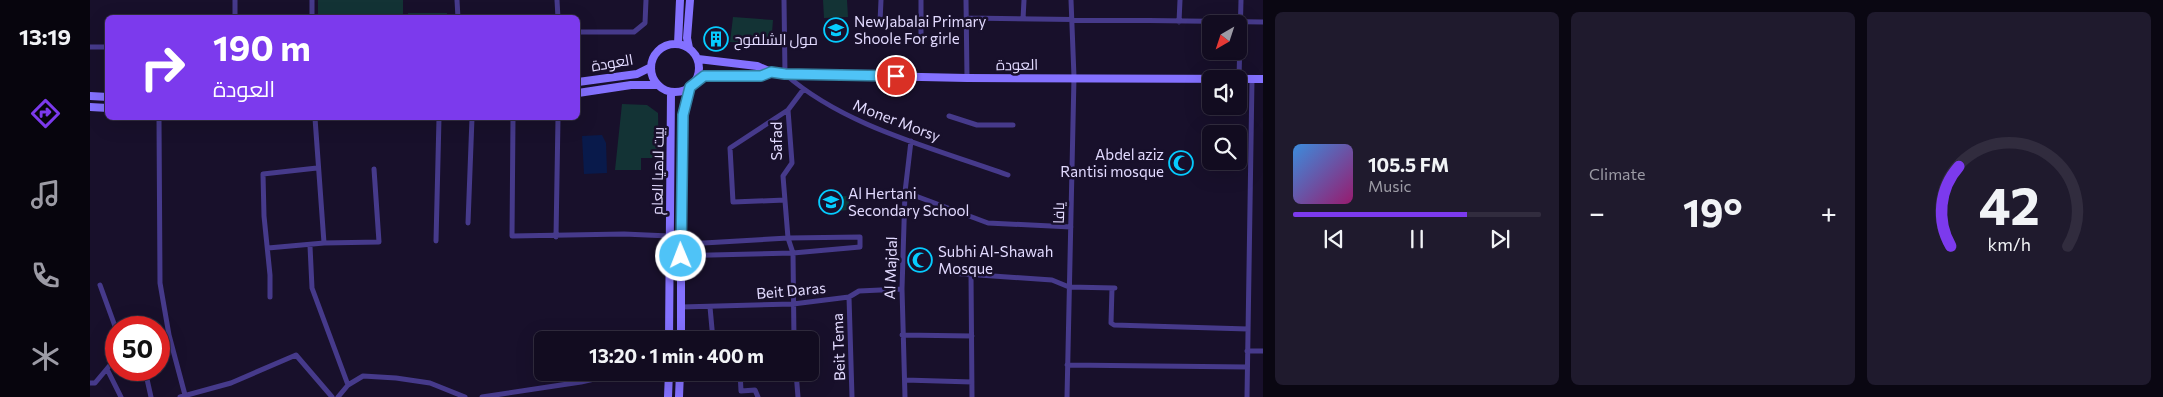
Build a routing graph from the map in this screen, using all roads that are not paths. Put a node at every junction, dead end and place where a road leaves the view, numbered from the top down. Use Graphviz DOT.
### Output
graph roads {
  1 [pos="235,0"];
  2 [pos="312,0"];
  3 [pos="457,0"];
  4 [pos="558,0"];
  5 [pos="646,0"];
  6 [pos="680,0"];
  7 [pos="690,0"];
  8 [pos="784,0"];
  9 [pos="881,0"];
  10 [pos="922,0"];
  11 [pos="966,0"];
  12 [pos="1024,0"];
  13 [pos="1071,0"];
  14 [pos="1180,0"];
  15 [pos="1241,0"];
  16 [pos="235,15"];
  17 [pos="312,15"];
  18 [pos="458,15"];
  19 [pos="558,15"];
  20 [pos="1241,15"];
  21 [pos="967,18"];
  22 [pos="1023,18"];
  23 [pos="1070,20"];
  24 [pos="1179,22"];
  25 [pos="1202,22"];
  26 [pos="1248,22"];
  27 [pos="1263,22"];
  28 [pos="921,23"];
  29 [pos="580,32"];
  30 [pos="921,41"];
  31 [pos="678,44"];
  32 [pos="90,47"];
  33 [pos="105,48"];
  34 [pos="689,48"];
  35 [pos="698,59"];
  36 [pos="651,67"];
  37 [pos="771,72"];
  38 [pos="785,74"];
  39 [pos="1074,77"];
  40 [pos="967,78"];
  41 [pos="1202,78"];
  42 [pos="1247,79"];
  43 [pos="1252,79"];
  44 [pos="1263,79"];
  45 [pos="580,82"];
  46 [pos="693,84"];
  47 [pos="658,85"];
  48 [pos="802,90"];
  49 [pos="671,92"];
  50 [pos="580,93"];
  51 [pos="90,96"];
  52 [pos="105,97"];
  53 [pos="90,107"];
  54 [pos="105,108"];
  55 [pos="788,110"];
  56 [pos="949,116"];
  57 [pos="159,120"];
  58 [pos="315,120"];
  59 [pos="439,120"];
  60 [pos="472,120"];
  61 [pos="513,120"];
  62 [pos="558,120"];
  63 [pos="1013,125"];
  64 [pos="911,141"];
  65 [pos="317,168"];
  66 [pos="374,169"];
  67 [pos="1008,175"];
  68 [pos="905,192"];
  69 [pos="785,200"];
  70 [pos="468,223"];
  71 [pos="1070,227"];
  72 [pos="669,236"];
  73 [pos="556,237"];
  74 [pos="788,238"];
  75 [pos="436,241"];
  76 [pos="324,244"];
  77 [pos="669,245"];
  78 [pos="680,245"];
  79 [pos="310,246"];
  80 [pos="268,248"];
  81 [pos="793,253"];
  82 [pos="669,256"];
  83 [pos="681,256"];
  84 [pos="950,273"];
  85 [pos="971,274"];
  86 [pos="100,286"];
  87 [pos="1069,287"];
  88 [pos="902,289"];
  89 [pos="270,297"];
  90 [pos="849,297"];
  91 [pos="793,304"];
  92 [pos="681,307"];
  93 [pos="710,307"];
  94 [pos="111,316"];
  95 [pos="1248,329"];
  96 [pos="669,331"];
  97 [pos="681,331"];
  98 [pos="712,331"];
  99 [pos="794,331"];
  100 [pos="902,335"];
  101 [pos="972,336"];
  102 [pos="1247,350"];
  103 [pos="1263,351"];
  104 [pos="1068,365"];
  105 [pos="1247,367"];
  106 [pos="105,370"];
  107 [pos="905,380"];
  108 [pos="113,381"];
  109 [pos="147,381"];
  110 [pos="585,381"];
  111 [pos="669,381"];
  112 [pos="680,381"];
  113 [pos="740,381"];
  114 [pos="797,381"];
  115 [pos="972,382"];
  116 [pos="90,383"];
  117 [pos="348,385"];
  118 [pos="183,396"];
  119 [pos="121,397"];
  120 [pos="151,397"];
  121 [pos="332,397"];
  122 [pos="338,397"];
  123 [pos="465,397"];
  124 [pos="482,397"];
  125 [pos="668,397"];
  126 [pos="679,397"];
  127 [pos="758,397"];
  128 [pos="798,397"];
  129 [pos="852,397"];
  130 [pos="904,397"];
  131 [pos="972,397"];
  132 [pos="1067,397"];
  133 [pos="1246,397"];
  1 -- 16 [label="street"];
  2 -- 17 [label="street"];
  3 -- 18 [label="street"];
  4 -- 19 [label="street"];
  5 -- 29 [label="street"];
  6 -- 31 [label="main road"];
  7 -- 34 [label="main road"];
  8 -- 38 [label="street"];
  9 -- 28 [label="street"];
  10 -- 28 [label="street"];
  11 -- 21 [label="street"];
  12 -- 22 [label="street"];
  13 -- 23 [label="street, يافا"];
  14 -- 24 [label="street"];
  15 -- 20 [label="street"];
  21 -- 22 [label="street"];
  21 -- 40 [label="street"];
  22 -- 23 [label="street"];
  23 -- 24 [label="street"];
  23 -- 39 [label="street, يافا"];
  24 -- 25 [label="street"];
  26 -- 27 [label="street"];
  28 -- 30 [label="street"];
  31 -- 34 [label="main road"];
  31 -- 36 [label="main road"];
  32 -- 33 [label="street"];
  34 -- 35 [label="main road"];
  35 -- 37 [label="main road, العودة"];
  35 -- 46 [label="main road"];
  36 -- 45 [label="main road, العودة"];
  36 -- 47 [label="main road"];
  37 -- 38 [label="main road, العودة"];
  37 -- 46 [label="main road, العودة"];
  38 -- 40 [label="main road, العودة"];
  38 -- 48 [label="street, Moner Morsy"];
  39 -- 40 [label="main road, العودة"];
  39 -- 41 [label="main road, العودة"];
  39 -- 71 [label="street, يافا"];
  42 -- 43 [label="main road, العودة"];
  43 -- 44 [label="main road, العودة"];
  43 -- 95 [label="street"];
  46 -- 49 [label="main road"];
  46 -- 78 [label="main road, بيت لاهيا العام"];
  47 -- 49 [label="main road"];
  47 -- 50 [label="main road, العودة"];
  48 -- 55 [label="street, Safad"];
  48 -- 64 [label="street, Moner Morsy"];
  49 -- 72 [label="main road, بيت لاهيا العام"];
  51 -- 52 [label="main road"];
  53 -- 54 [label="main road"];
  55 -- 69 [label="street, Safad"];
  55 -- 69 [label="street"];
  56 -- 63 [label="street"];
  57 -- 118 [label="street"];
  58 -- 65 [label="street"];
  59 -- 75 [label="street"];
  60 -- 70 [label="street"];
  61 -- 73 [label="street"];
  62 -- 73 [label="street"];
  64 -- 67 [label="street, Moner Morsy"];
  64 -- 68 [label="street, Al Majdal"];
  65 -- 76 [label="street"];
  65 -- 80 [label="street"];
  66 -- 76 [label="street"];
  68 -- 71 [label="street"];
  68 -- 88 [label="street, Al Majdal"];
  69 -- 74 [label="street, Safad"];
  71 -- 87 [label="street, يافا"];
  72 -- 73 [label="street"];
  72 -- 77 [label="main road, بيت لاهيا العام"];
  74 -- 78 [label="street"];
  74 -- 81 [label="street, Safad"];
  74 -- 81 [label="street"];
  76 -- 79 [label="street"];
  77 -- 78 [label="street"];
  77 -- 82 [label="main road, بيت لاهيا العام"];
  78 -- 83 [label="main road, بيت لاهيا العام"];
  79 -- 80 [label="street"];
  79 -- 117 [label="street"];
  80 -- 89 [label="street"];
  81 -- 83 [label="street"];
  81 -- 91 [label="street, Safad"];
  82 -- 83 [label="street"];
  82 -- 96 [label="main road, بيت لاهيا العام"];
  83 -- 92 [label="main road, بيت لاهيا العام"];
  84 -- 85 [label="street"];
  85 -- 87 [label="street"];
  85 -- 101 [label="street"];
  86 -- 94 [label="street"];
  87 -- 95 [label="street"];
  87 -- 104 [label="street, يافا"];
  88 -- 90 [label="street, Beit Daras"];
  88 -- 100 [label="street, Al Majdal"];
  90 -- 91 [label="street, Beit Daras"];
  90 -- 129 [label="street, Beit Tema"];
  91 -- 93 [label="street, Beit Daras"];
  91 -- 99 [label="street, Safad"];
  92 -- 93 [label="street, Beit Daras"];
  92 -- 97 [label="main road, بيت لاهيا العام"];
  93 -- 98 [label="street"];
  95 -- 102 [label="street"];
  100 -- 101 [label="street"];
  100 -- 107 [label="street, Al Majdal"];
  101 -- 115 [label="street"];
  102 -- 103 [label="street"];
  102 -- 105 [label="street"];
  104 -- 105 [label="street"];
  104 -- 132 [label="street, يافا"];
  105 -- 133 [label="street"];
  106 -- 116 [label="street"];
  107 -- 115 [label="street"];
  107 -- 130 [label="street, Al Majdal"];
  108 -- 119 [label="street"];
  109 -- 120 [label="street"];
  110 -- 124 [label="street"];
  111 -- 125 [label="main road"];
  112 -- 126 [label="main road"];
  113 -- 127 [label="street"];
  114 -- 128 [label="street"];
  115 -- 131 [label="street"];
  117 -- 122 [label="street"];
  117 -- 123 [label="street"];
  118 -- 121 [label="street"];
}
